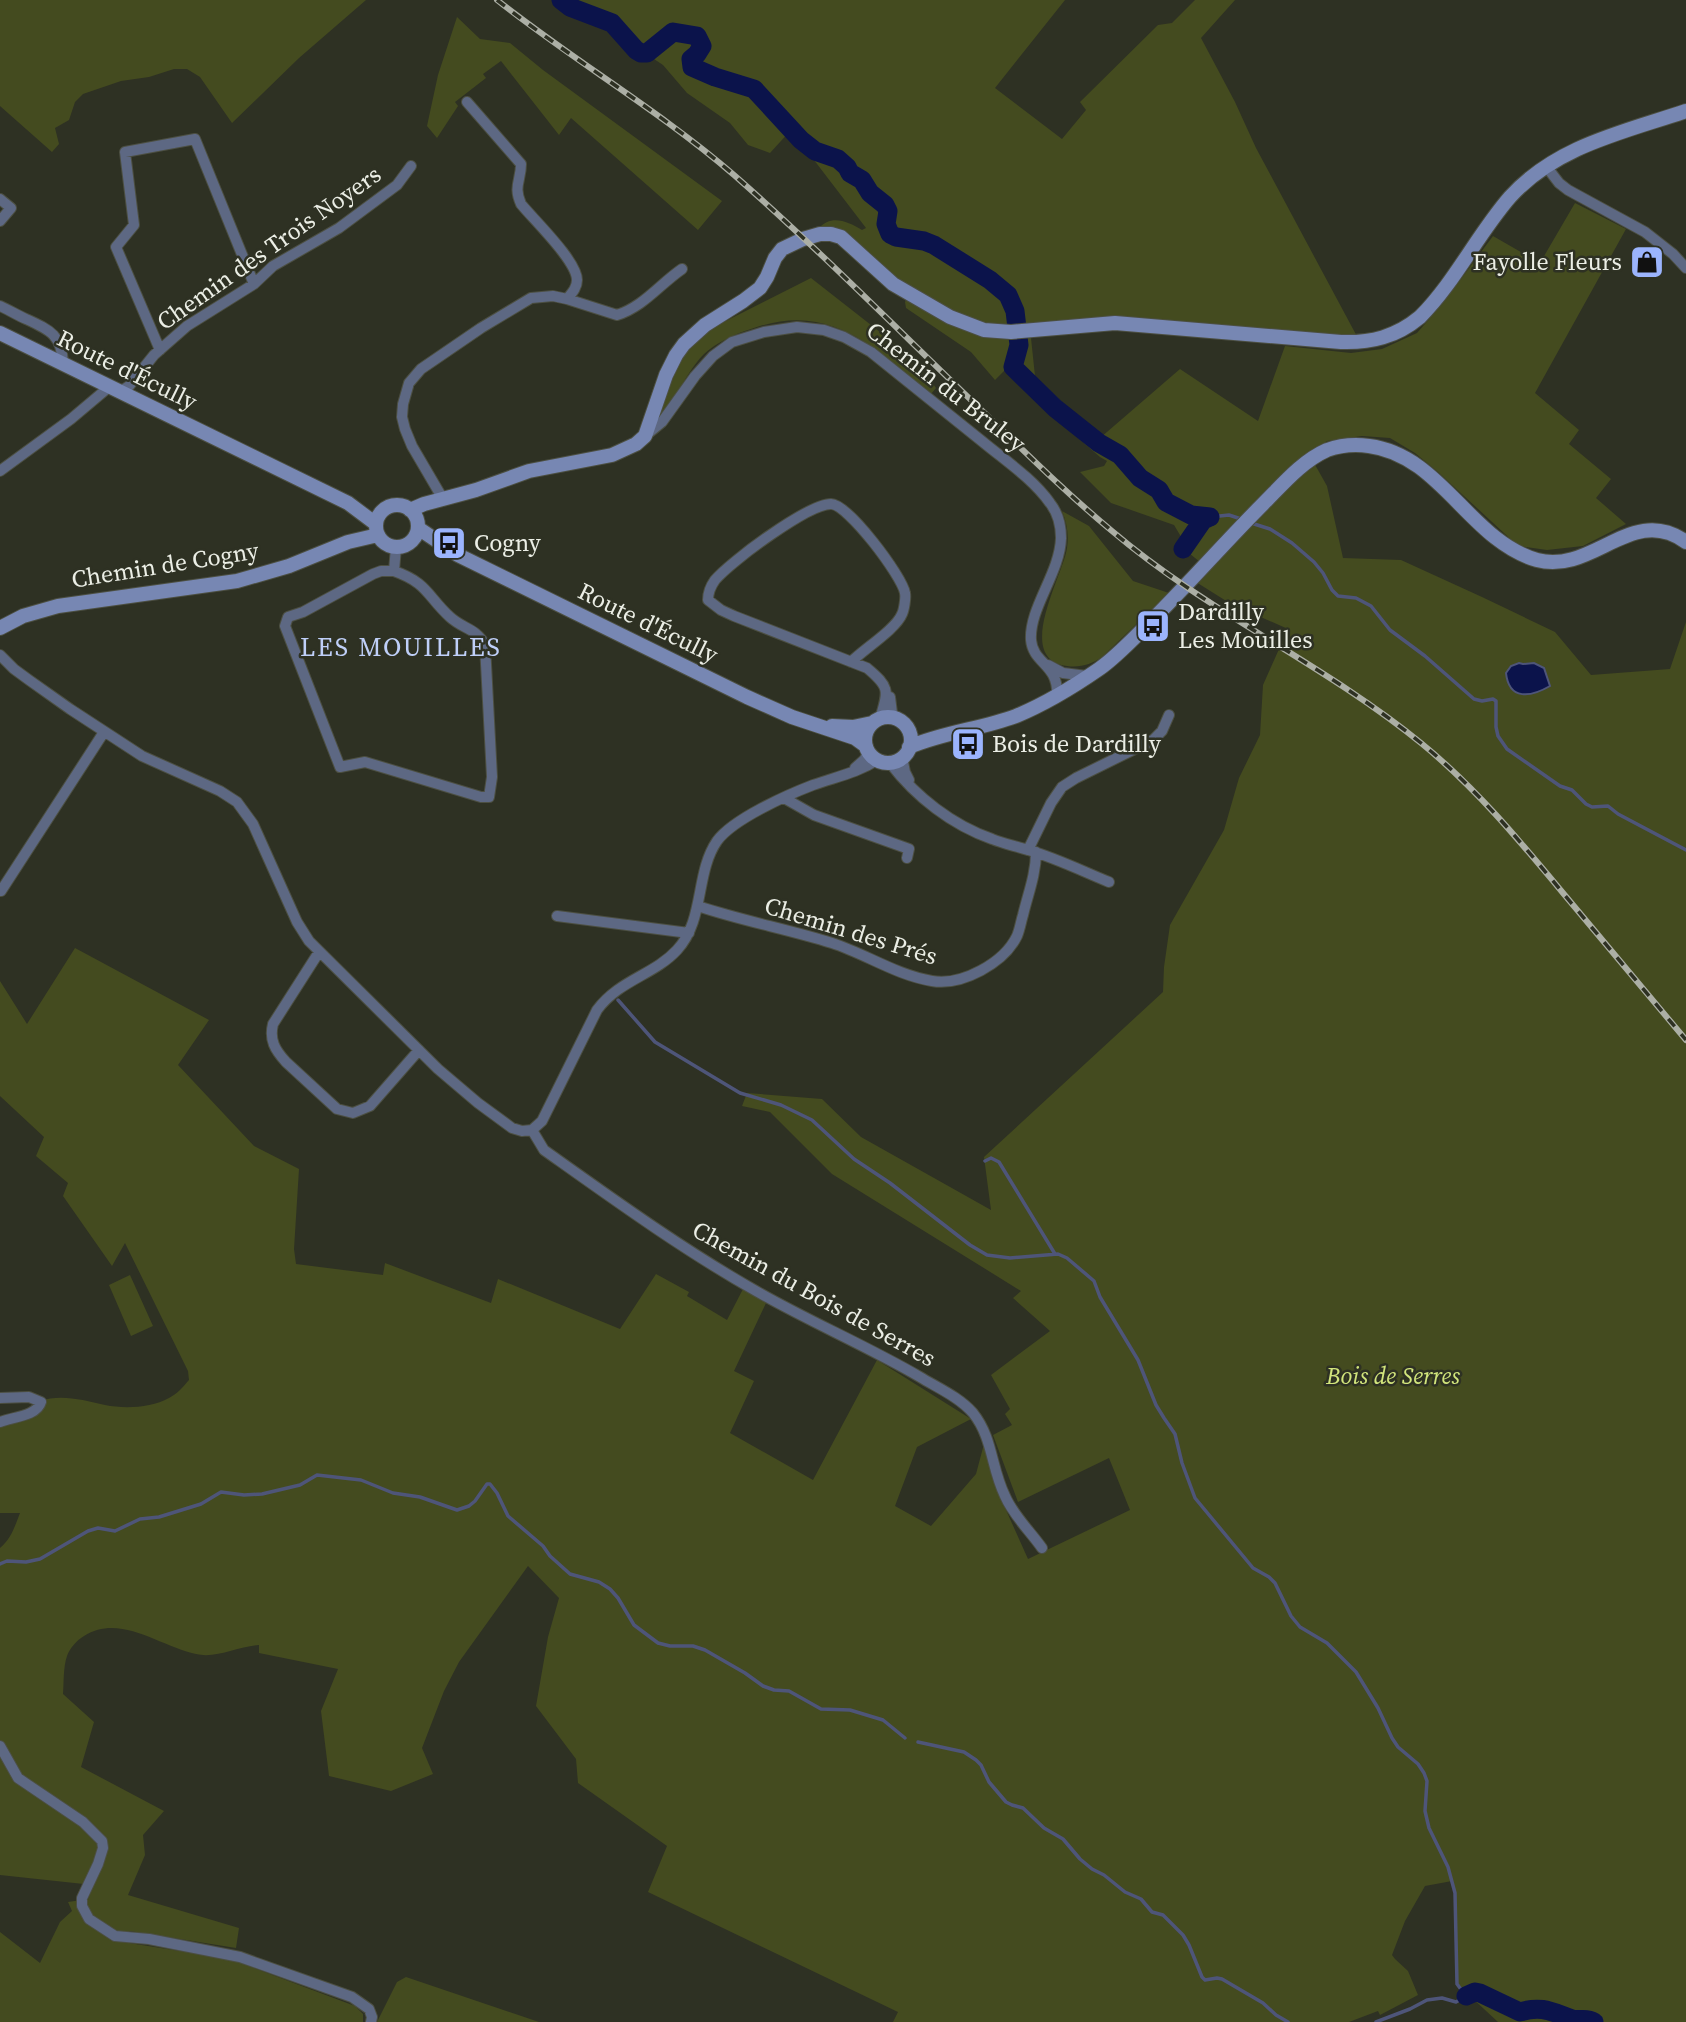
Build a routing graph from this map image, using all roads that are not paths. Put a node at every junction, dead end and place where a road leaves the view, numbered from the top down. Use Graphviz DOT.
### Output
graph roads {
  1 [pos="467,102"];
  2 [pos="1686,111"];
  3 [pos="411,166"];
  4 [pos="1546,166"];
  5 [pos="0,199"];
  6 [pos="0,221"];
  7 [pos="1686,268"];
  8 [pos="682,269"];
  9 [pos="254,284"];
  10 [pos="567,299"];
  11 [pos="0,306"];
  12 [pos="0,333"];
  13 [pos="160,350"];
  14 [pos="62,364"];
  15 [pos="115,389"];
  16 [pos="645,436"];
  17 [pos="0,471"];
  18 [pos="440,499"];
  19 [pos="379,523"];
  20 [pos="410,530"];
  21 [pos="1686,542"];
  22 [pos="394,571"];
  23 [pos="0,628"];
  24 [pos="0,655"];
  25 [pos="1043,661"];
  26 [pos="851,662"];
  27 [pos="1087,676"];
  28 [pos="886,688"];
  29 [pos="1056,696"];
  30 [pos="1169,715"];
  31 [pos="876,721"];
  32 [pos="902,722"];
  33 [pos="820,726"];
  34 [pos="104,732"];
  35 [pos="944,735"];
  36 [pos="886,754"];
  37 [pos="489,797"];
  38 [pos="784,798"];
  39 [pos="496,807"];
  40 [pos="1032,851"];
  41 [pos="907,858"];
  42 [pos="1109,882"];
  43 [pos="1,891"];
  44 [pos="698,906"];
  45 [pos="557,916"];
  46 [pos="689,933"];
  47 [pos="319,952"];
  48 [pos="419,1050"];
  49 [pos="532,1130"];
  50 [pos="0,1398"];
  51 [pos="0,1422"];
  52 [pos="1042,1548"];
  53 [pos="0,1746"];
  54 [pos="371,2022"];
  1 -- 10 [label="street"];
  2 -- 4 [label="street"];
  3 -- 9 [label="street, Chemin des Trois Noyers"];
  4 -- 7 [label="street"];
  4 -- 16 [label="street"];
  5 -- 6 [label="street"];
  8 -- 10 [label="street"];
  9 -- 13 [label="street, Chemin des Trois Noyers"];
  9 -- 13 [label="street"];
  10 -- 18 [label="street"];
  11 -- 14 [label="street"];
  12 -- 14 [label="street, Route d'Écully"];
  13 -- 15 [label="street, Chemin des Trois Noyers"];
  14 -- 15 [label="street, Route d'Écully"];
  15 -- 17 [label="street, Chemin des Trois Noyers"];
  15 -- 19 [label="street, Route d'Écully"];
  16 -- 18 [label="street, Chemin du Bruley"];
  16 -- 25 [label="street, Chemin du Bruley"];
  18 -- 20 [label="street"];
  19 -- 20 [label="street"];
  19 -- 20 [label="street"];
  19 -- 23 [label="street, Chemin de Cogny"];
  20 -- 22 [label="street"];
  20 -- 33 [label="street, Route d'Écully"];
  21 -- 27 [label="street"];
  22 -- 37 [label="street"];
  22 -- 37 [label="street"];
  24 -- 34 [label="street"];
  25 -- 27 [label="street"];
  25 -- 29 [label="street, Chemin du Bruley"];
  26 -- 26 [label="street"];
  26 -- 28 [label="street"];
  27 -- 29 [label="street"];
  28 -- 31 [label="street"];
  28 -- 32 [label="street"];
  29 -- 35 [label="street"];
  30 -- 40 [label="street, Chemin des Prés"];
  31 -- 32 [label="street, Route d'Écully"];
  31 -- 33 [label="street, Route d'Écully"];
  31 -- 36 [label="street"];
  32 -- 35 [label="street"];
  32 -- 36 [label="street"];
  33 -- 36 [label="street, Route d'Écully"];
  34 -- 43 [label="street"];
  34 -- 47 [label="street"];
  35 -- 36 [label="street"];
  36 -- 38 [label="street"];
  36 -- 40 [label="street"];
  37 -- 39 [label="street"];
  38 -- 41 [label="street"];
  38 -- 44 [label="street"];
  40 -- 42 [label="street"];
  40 -- 44 [label="street, Chemin des Prés"];
  44 -- 46 [label="street"];
  45 -- 46 [label="street"];
  46 -- 49 [label="street"];
  47 -- 48 [label="street"];
  47 -- 48 [label="street"];
  48 -- 49 [label="street"];
  49 -- 52 [label="street, Chemin du Bois de Serres"];
  50 -- 51 [label="street"];
  53 -- 54 [label="street"];
}
